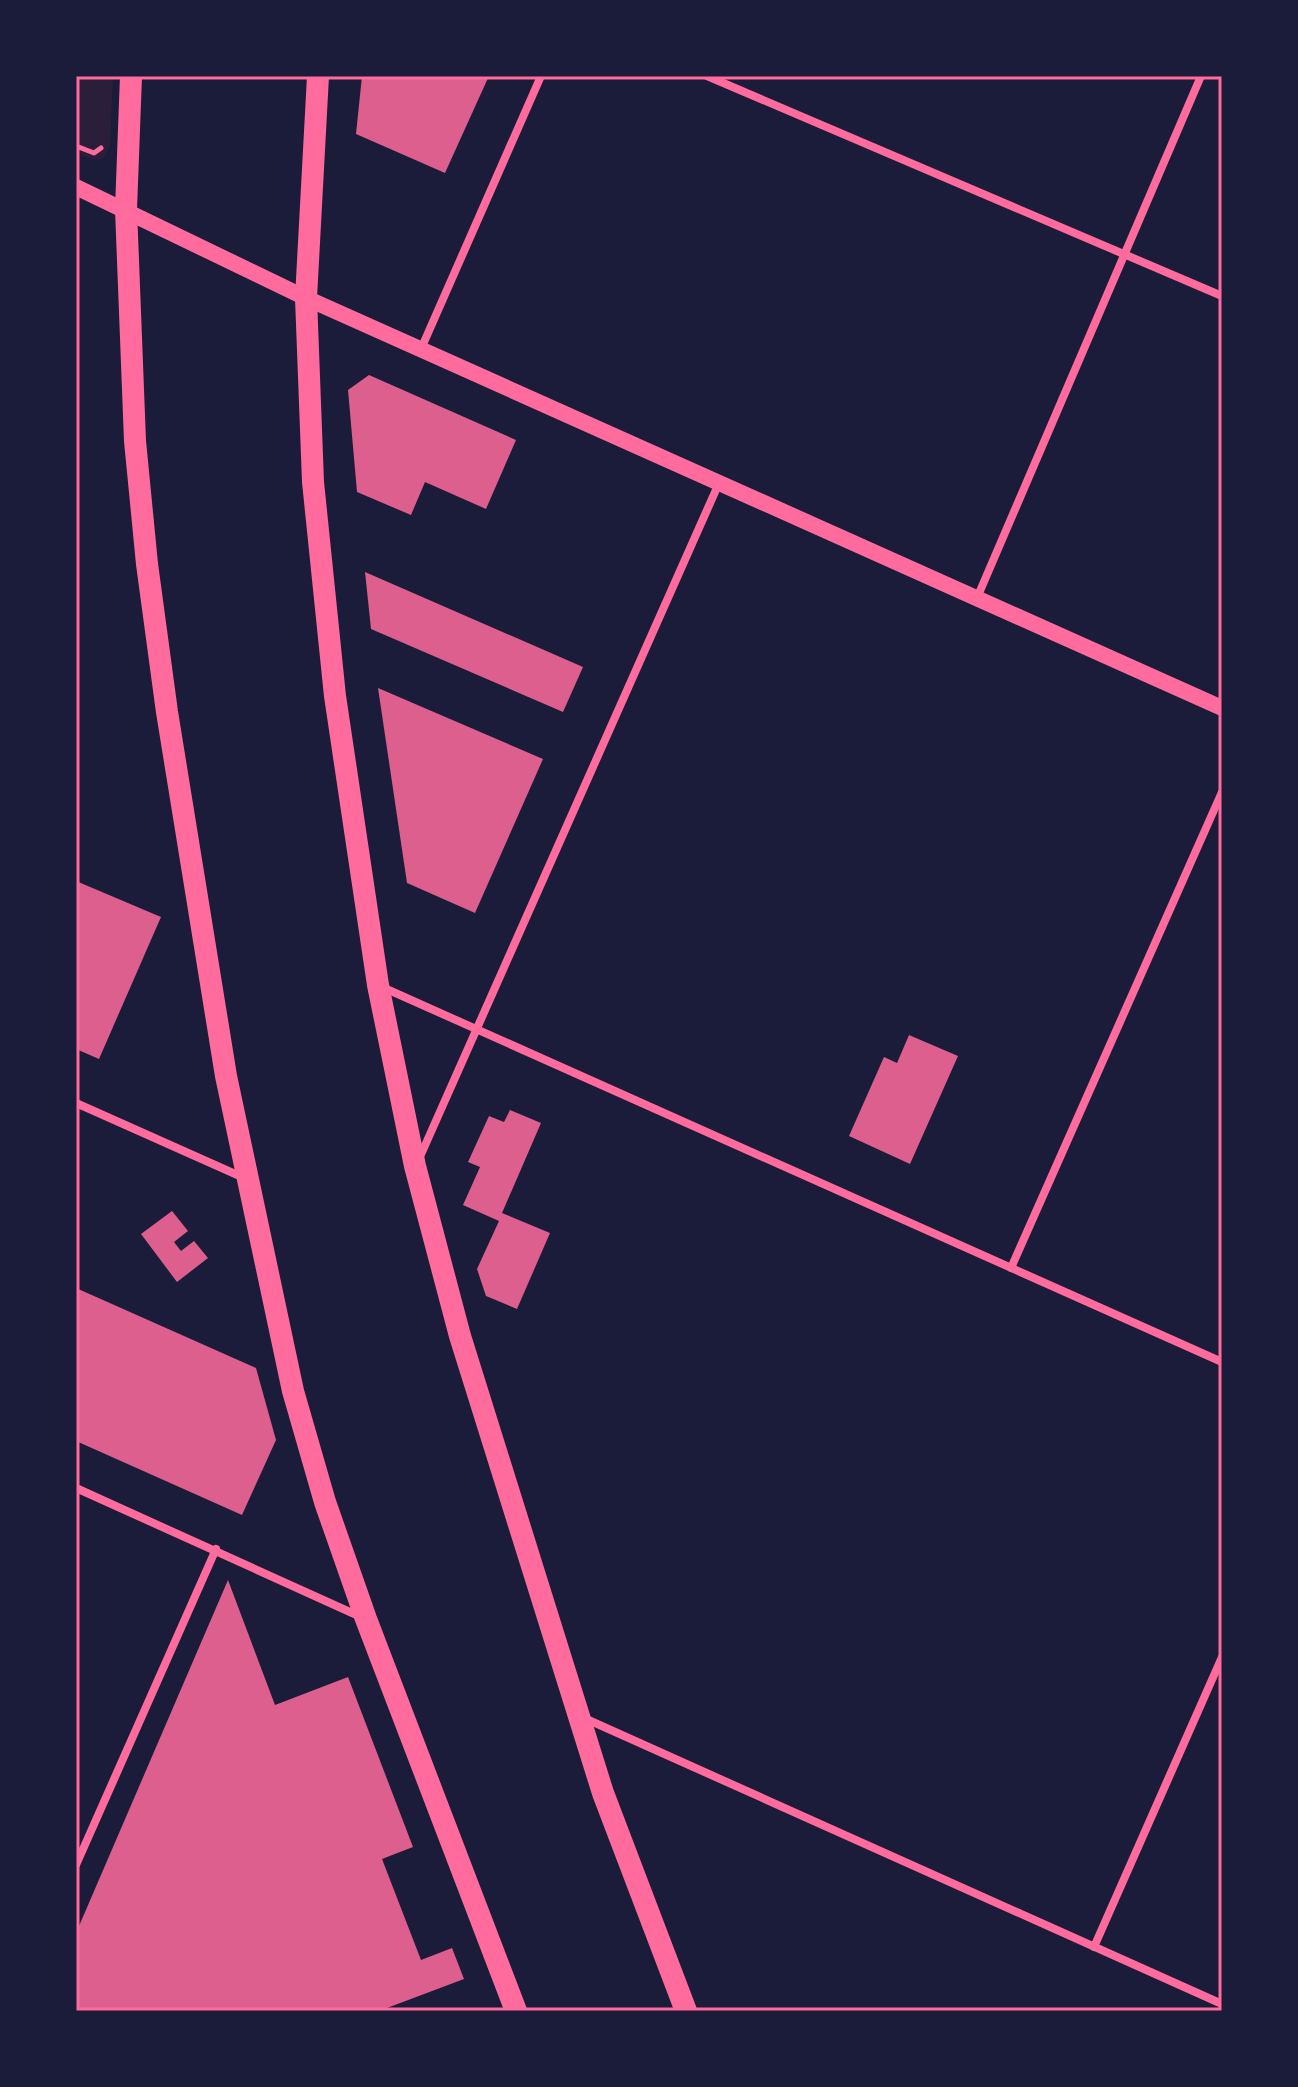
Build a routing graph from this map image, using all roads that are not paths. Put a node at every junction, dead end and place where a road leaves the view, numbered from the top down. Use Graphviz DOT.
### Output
graph roads {
  1 [pos="131,76"];
  2 [pos="318,76"];
  3 [pos="541,76"];
  4 [pos="707,76"];
  5 [pos="1201,76"];
  6 [pos="76,187"];
  7 [pos="126,209"];
  8 [pos="1124,254"];
  9 [pos="1222,296"];
  10 [pos="306,298"];
  11 [pos="421,349"];
  12 [pos="719,483"];
  13 [pos="977,598"];
  14 [pos="1222,708"];
  15 [pos="1222,792"];
  16 [pos="378,985"];
  17 [pos="477,1029"];
  18 [pos="76,1103"];
  19 [pos="415,1166"];
  20 [pos="247,1179"];
  21 [pos="1011,1268"];
  22 [pos="1222,1362"];
  23 [pos="76,1488"];
  24 [pos="216,1549"];
  25 [pos="366,1619"];
  26 [pos="1222,1657"];
  27 [pos="579,1716"];
  28 [pos="76,1865"];
  29 [pos="1094,1947"];
  30 [pos="1222,2004"];
  31 [pos="516,2011"];
  32 [pos="686,2011"];
  1 -- 7 [label="highway"];
  2 -- 10 [label="highway"];
  3 -- 11 [label="street"];
  4 -- 8 [label="street"];
  5 -- 8 [label="street"];
  6 -- 7 [label="main road"];
  7 -- 10 [label="main road"];
  7 -- 20 [label="highway"];
  8 -- 9 [label="street"];
  8 -- 13 [label="street"];
  10 -- 11 [label="main road"];
  10 -- 16 [label="highway"];
  11 -- 12 [label="main road"];
  12 -- 13 [label="main road"];
  12 -- 17 [label="street"];
  13 -- 14 [label="main road"];
  15 -- 21 [label="street"];
  16 -- 17 [label="street"];
  16 -- 19 [label="highway"];
  17 -- 19 [label="street"];
  17 -- 21 [label="street"];
  18 -- 20 [label="street"];
  19 -- 27 [label="highway"];
  20 -- 25 [label="highway"];
  21 -- 22 [label="street"];
  23 -- 24 [label="street"];
  24 -- 25 [label="street"];
  24 -- 28 [label="street"];
  25 -- 31 [label="highway"];
  26 -- 29 [label="street"];
  27 -- 29 [label="street"];
  27 -- 32 [label="highway"];
  29 -- 30 [label="street"];
}
